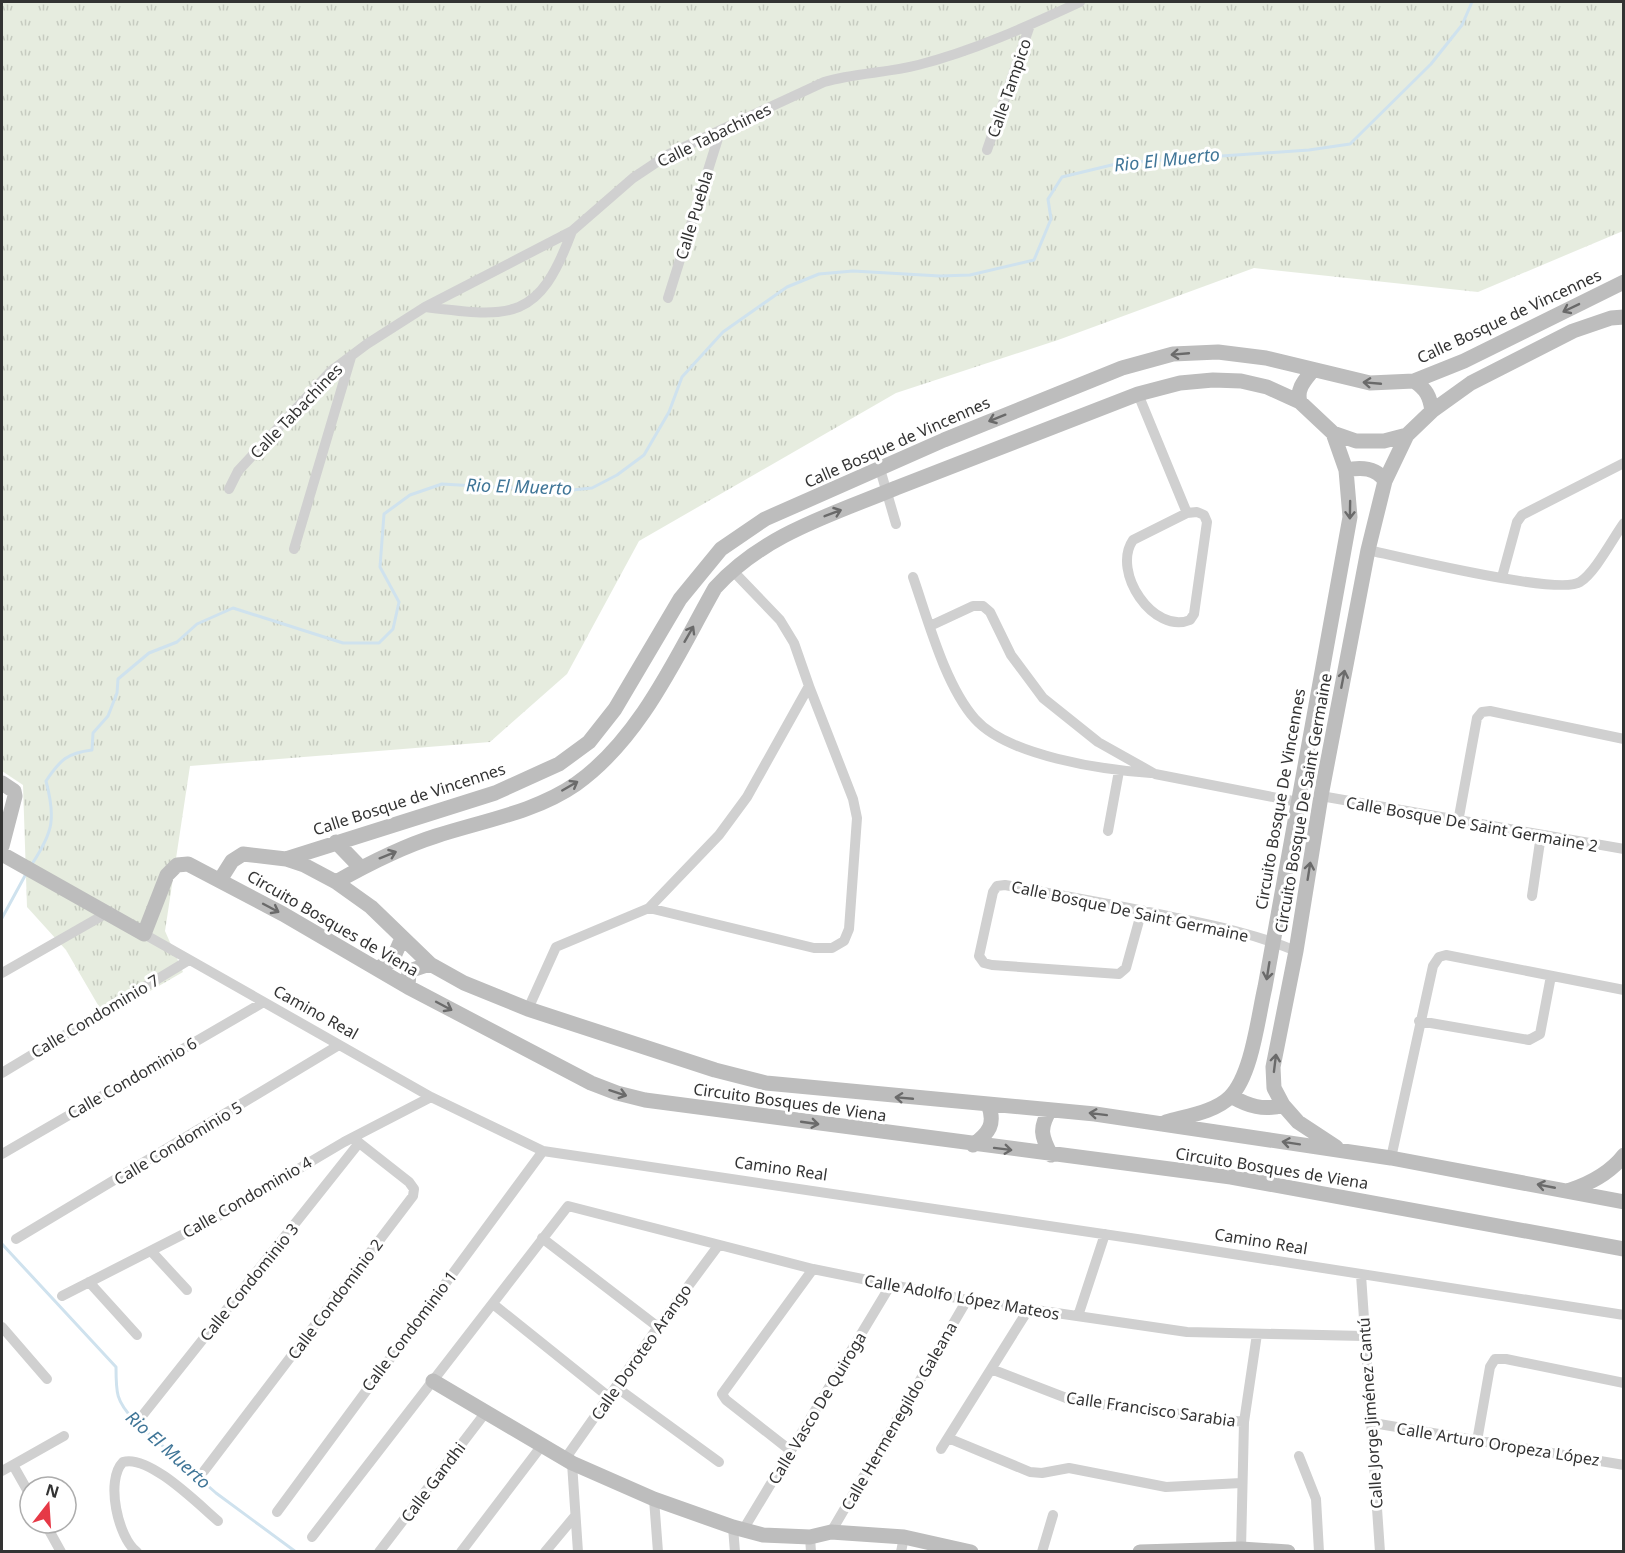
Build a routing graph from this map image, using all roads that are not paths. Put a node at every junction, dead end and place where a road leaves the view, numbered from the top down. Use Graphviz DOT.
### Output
graph roads {
  1 [pos="1080,2"];
  2 [pos="1030,25"];
  3 [pos="720,132"];
  4 [pos="987,150"];
  5 [pos="572,231"];
  6 [pos="1623,282"];
  7 [pos="668,298"];
  8 [pos="425,307"];
  9 [pos="1623,317"];
  10 [pos="351,356"];
  11 [pos="1313,370"];
  12 [pos="1414,381"];
  13 [pos="1138,394"];
  14 [pos="1300,402"];
  15 [pos="1432,411"];
  16 [pos="1333,433"];
  17 [pos="1407,435"];
  18 [pos="1623,463"];
  19 [pos="880,470"];
  20 [pos="1346,470"];
  21 [pos="1385,481"];
  22 [pos="229,489"];
  23 [pos="888,491"];
  24 [pos="1187,513"];
  25 [pos="1623,523"];
  26 [pos="896,524"];
  27 [pos="294,549"];
  28 [pos="1368,550"];
  29 [pos="732,570"];
  30 [pos="913,577"];
  31 [pos="1502,577"];
  32 [pos="930,626"];
  33 [pos="808,686"];
  34 [pos="1623,739"];
  35 [pos="1119,771"];
  36 [pos="1155,774"];
  37 [pos="8,787"];
  38 [pos="1321,796"];
  39 [pos="1298,802"];
  40 [pos="1458,822"];
  41 [pos="1108,831"];
  42 [pos="1541,835"];
  43 [pos="336,842"];
  44 [pos="1623,849"];
  45 [pos="3,852"];
  46 [pos="286,859"];
  47 [pos="361,868"];
  48 [pos="220,880"];
  49 [pos="336,882"];
  50 [pos="1532,896"];
  51 [pos="649,908"];
  52 [pos="1142,910"];
  53 [pos="107,913"];
  54 [pos="144,934"];
  55 [pos="402,938"];
  56 [pos="1273,941"];
  57 [pos="1296,951"];
  58 [pos="189,960"];
  59 [pos="430,964"];
  60 [pos="378,968"];
  61 [pos="2,973"];
  62 [pos="1551,976"];
  63 [pos="408,987"];
  64 [pos="1623,990"];
  65 [pos="262,1003"];
  66 [pos="528,1009"];
  67 [pos="1419,1021"];
  68 [pos="339,1045"];
  69 [pos="2,1073"];
  70 [pos="1231,1096"];
  71 [pos="431,1097"];
  72 [pos="988,1104"];
  73 [pos="1284,1105"];
  74 [pos="1050,1110"];
  75 [pos="1162,1123"];
  76 [pos="356,1141"];
  77 [pos="973,1145"];
  78 [pos="543,1151"];
  79 [pos="1344,1151"];
  80 [pos="2,1154"];
  81 [pos="1051,1155"];
  82 [pos="1391,1158"];
  83 [pos="1621,1163"];
  84 [pos="1570,1190"];
  85 [pos="1623,1202"];
  86 [pos="1105,1234"];
  87 [pos="542,1238"];
  88 [pos="16,1239"];
  89 [pos="718,1246"];
  90 [pos="1623,1249"];
  91 [pos="151,1251"];
  92 [pos="813,1269"];
  93 [pos="1360,1275"];
  94 [pos="89,1282"];
  95 [pos="890,1286"];
  96 [pos="187,1290"];
  97 [pos="62,1296"];
  98 [pos="967,1300"];
  99 [pos="493,1304"];
  100 [pos="1028,1310"];
  101 [pos="1623,1315"];
  102 [pos="1078,1317"];
  103 [pos="658,1326"];
  104 [pos="4,1333"];
  105 [pos="1257,1334"];
  106 [pos="137,1335"];
  107 [pos="1364,1336"];
  108 [pos="991,1370"];
  109 [pos="47,1378"];
  110 [pos="433,1381"];
  111 [pos="1623,1383"];
  112 [pos="616,1387"];
  113 [pos="609,1397"];
  114 [pos="486,1412"];
  115 [pos="138,1421"];
  116 [pos="1244,1422"];
  117 [pos="1373,1423"];
  118 [pos="64,1436"];
  119 [pos="948,1438"];
  120 [pos="1477,1441"];
  121 [pos="543,1444"];
  122 [pos="941,1449"];
  123 [pos="791,1451"];
  124 [pos="1299,1456"];
  125 [pos="569,1461"];
  126 [pos="719,1462"];
  127 [pos="13,1465"];
  128 [pos="1623,1465"];
  129 [pos="2,1471"];
  130 [pos="204,1471"];
  131 [pos="19,1475"];
  132 [pos="1241,1483"];
  133 [pos="654,1499"];
  134 [pos="277,1512"];
  135 [pos="1053,1515"];
  136 [pos="575,1516"];
  137 [pos="218,1521"];
  138 [pos="738,1529"];
  139 [pos="831,1532"];
  140 [pos="52,1535"];
  141 [pos="312,1537"];
  142 [pos="811,1544"];
  143 [pos="902,1544"];
  144 [pos="1235,1550"];
  145 [pos="61,1551"];
  146 [pos="134,1551"];
  147 [pos="379,1551"];
  148 [pos="460,1551"];
  149 [pos="545,1551"];
  150 [pos="578,1551"];
  151 [pos="658,1551"];
  152 [pos="735,1551"];
  153 [pos="971,1551"];
  154 [pos="1042,1551"];
  155 [pos="1145,1551"];
  156 [pos="1288,1551"];
  157 [pos="1319,1551"];
  158 [pos="1380,1551"];
  1 -- 2 [label="street, Calle Tabachines"];
  2 -- 3 [label="street, Calle Tabachines"];
  2 -- 4 [label="street, Calle Tampico"];
  3 -- 5 [label="street, Calle Tabachines"];
  3 -- 7 [label="street, Calle Puebla"];
  5 -- 8 [label="street, Calle Tabachines"];
  5 -- 8 [label="street"];
  6 -- 12 [label="main road, Calle Bosque de Vincennes, one-way"];
  8 -- 10 [label="street, Calle Tabachines"];
  9 -- 15 [label="main road"];
  10 -- 22 [label="street, Calle Tabachines"];
  10 -- 27 [label="street"];
  12 -- 11 [label="main road, Calle Bosque de Vincennes, one-way"];
  11 -- 14 [label="main road"];
  11 -- 19 [label="main road, Calle Bosque de Vincennes, one-way"];
  12 -- 15 [label="main road"];
  13 -- 14 [label="main road"];
  13 -- 23 [label="main road"];
  13 -- 24 [label="street"];
  14 -- 16 [label="main road"];
  15 -- 17 [label="main road"];
  16 -- 17 [label="main road"];
  16 -- 20 [label="main road, Circuito Bosque De Vincennes"];
  17 -- 21 [label="main road, Circuito Bosque De Saint Germaine"];
  18 -- 31 [label="street"];
  19 -- 23 [label="street"];
  19 -- 43 [label="main road, Calle Bosque de Vincennes"];
  20 -- 21 [label="main road"];
  20 -- 39 [label="main road, Circuito Bosque De Vincennes, one-way"];
  21 -- 28 [label="main road, Circuito Bosque De Saint Germaine"];
  23 -- 26 [label="street"];
  29 -- 23 [label="main road, one-way"];
  24 -- 24 [label="street"];
  25 -- 31 [label="street"];
  28 -- 31 [label="street"];
  38 -- 28 [label="main road, Circuito Bosque De Saint Germaine, one-way"];
  29 -- 33 [label="street"];
  47 -- 29 [label="main road, one-way"];
  30 -- 32 [label="street"];
  32 -- 35 [label="street"];
  32 -- 36 [label="street"];
  33 -- 51 [label="street"];
  33 -- 51 [label="street"];
  34 -- 40 [label="street"];
  35 -- 36 [label="street"];
  35 -- 41 [label="street"];
  36 -- 39 [label="street"];
  37 -- 45 [label="main road, Camino Real"];
  38 -- 40 [label="street, Calle Bosque De Saint Germaine 2"];
  57 -- 38 [label="main road, Circuito Bosque De Saint Germaine, one-way"];
  39 -- 56 [label="main road, Circuito Bosque De Vincennes"];
  40 -- 42 [label="street, Calle Bosque De Saint Germaine 2"];
  42 -- 44 [label="street, Calle Bosque De Saint Germaine 2"];
  42 -- 50 [label="street"];
  43 -- 46 [label="main road, Calle Bosque de Vincennes"];
  43 -- 47 [label="main road"];
  45 -- 53 [label="main road, Camino Real"];
  46 -- 48 [label="main road, Circuito Bosques de Viena"];
  46 -- 49 [label="main road, Circuito Bosques de Viena"];
  47 -- 49 [label="main road"];
  48 -- 54 [label="main road"];
  48 -- 60 [label="main road, Circuito Bosques de Viena, one-way"];
  49 -- 55 [label="main road, Circuito Bosques de Viena"];
  51 -- 66 [label="street"];
  52 -- 52 [label="street, Calle Bosque De Saint Germaine"];
  52 -- 56 [label="street, Calle Bosque De Saint Germaine"];
  53 -- 54 [label="main road, Camino Real"];
  53 -- 61 [label="street"];
  54 -- 58 [label="street, Camino Real"];
  55 -- 59 [label="main road, Circuito Bosques de Viena"];
  55 -- 60 [label="main road"];
  56 -- 57 [label="street, Calle Bosque De Saint Germaine"];
  56 -- 70 [label="main road, Circuito Bosque De Vincennes, one-way"];
  73 -- 57 [label="main road, Circuito Bosque De Saint Germaine, one-way"];
  58 -- 65 [label="street, Camino Real"];
  58 -- 69 [label="street, Calle Condominio 7"];
  59 -- 63 [label="main road"];
  59 -- 66 [label="main road, Circuito Bosques de Viena"];
  60 -- 63 [label="main road, Circuito Bosques de Viena"];
  62 -- 64 [label="street"];
  62 -- 67 [label="street"];
  62 -- 67 [label="street"];
  63 -- 77 [label="main road, Circuito Bosques de Viena, one-way"];
  65 -- 68 [label="street, Camino Real"];
  65 -- 80 [label="street, Calle Condominio 6"];
  72 -- 66 [label="main road, Circuito Bosques de Viena, one-way"];
  67 -- 82 [label="street"];
  68 -- 71 [label="street, Camino Real"];
  68 -- 88 [label="street, Calle Condominio 5"];
  70 -- 73 [label="main road"];
  70 -- 75 [label="main road"];
  71 -- 76 [label="street, Calle Condominio 4"];
  71 -- 78 [label="street, Camino Real"];
  72 -- 74 [label="main road, Circuito Bosques de Viena"];
  72 -- 77 [label="main road"];
  73 -- 79 [label="main road, Circuito Bosque De Saint Germaine"];
  75 -- 74 [label="main road, Circuito Bosques de Viena, one-way"];
  74 -- 81 [label="main road"];
  79 -- 75 [label="main road, Circuito Bosques de Viena, one-way"];
  76 -- 91 [label="street, Calle Condominio 4"];
  76 -- 115 [label="street, Calle Condominio 3"];
  76 -- 130 [label="street, Calle Condominio 2"];
  77 -- 81 [label="main road, Circuito Bosques de Viena, one-way"];
  78 -- 86 [label="street, Camino Real"];
  78 -- 134 [label="street, Calle Condominio 1"];
  79 -- 82 [label="main road, Circuito Bosques de Viena"];
  81 -- 90 [label="main road, Circuito Bosques de Viena"];
  84 -- 82 [label="main road, Circuito Bosques de Viena, one-way"];
  83 -- 84 [label="main road"];
  84 -- 85 [label="main road, Circuito Bosques de Viena"];
  86 -- 93 [label="street, Camino Real"];
  86 -- 102 [label="street"];
  87 -- 89 [label="street, Calle Adolfo López Mateos"];
  87 -- 99 [label="street"];
  87 -- 103 [label="street"];
  89 -- 92 [label="street, Calle Adolfo López Mateos"];
  89 -- 103 [label="street, Calle Doroteo Arango"];
  91 -- 94 [label="street, Calle Condominio 4"];
  91 -- 96 [label="street"];
  92 -- 95 [label="street, Calle Adolfo López Mateos"];
  92 -- 123 [label="street"];
  93 -- 101 [label="street, Camino Real"];
  93 -- 107 [label="street, Calle Jorge Jiménez Cantú"];
  94 -- 97 [label="street, Calle Condominio 4"];
  94 -- 106 [label="street"];
  95 -- 98 [label="street, Calle Adolfo López Mateos"];
  95 -- 123 [label="street, Calle Vasco De Quiroga"];
  98 -- 100 [label="street, Calle Adolfo López Mateos"];
  98 -- 139 [label="street, Calle Hermenegildo Galeana"];
  99 -- 110 [label="street"];
  99 -- 113 [label="street"];
  100 -- 102 [label="street, Calle Adolfo López Mateos"];
  100 -- 108 [label="street"];
  102 -- 105 [label="street, Calle Adolfo López Mateos"];
  103 -- 112 [label="street, Calle Doroteo Arango"];
  104 -- 109 [label="street"];
  105 -- 107 [label="street, Calle Adolfo López Mateos"];
  105 -- 116 [label="street"];
  107 -- 117 [label="street, Calle Jorge Jiménez Cantú"];
  108 -- 116 [label="street, Calle Francisco Sarabia"];
  108 -- 119 [label="street"];
  110 -- 114 [label="main road"];
  110 -- 141 [label="street"];
  111 -- 120 [label="street"];
  112 -- 113 [label="street, Calle Doroteo Arango"];
  112 -- 126 [label="street"];
  113 -- 125 [label="street, Calle Doroteo Arango"];
  114 -- 121 [label="main road"];
  114 -- 147 [label="street, Calle Gandhi"];
  116 -- 132 [label="street"];
  117 -- 120 [label="street, Calle Arturo Oropeza López"];
  117 -- 158 [label="street, Calle Jorge Jiménez Cantú"];
  118 -- 127 [label="street"];
  119 -- 122 [label="street"];
  119 -- 132 [label="street"];
  120 -- 128 [label="street, Calle Arturo Oropeza López"];
  121 -- 125 [label="main road"];
  121 -- 148 [label="street"];
  123 -- 138 [label="street, Calle Vasco De Quiroga"];
  124 -- 157 [label="street"];
  125 -- 133 [label="main road"];
  125 -- 136 [label="street"];
  127 -- 129 [label="street"];
  127 -- 131 [label="street"];
  132 -- 144 [label="street"];
  133 -- 138 [label="main road"];
  133 -- 151 [label="street"];
  135 -- 154 [label="street"];
  136 -- 149 [label="street"];
  136 -- 150 [label="street"];
  137 -- 146 [label="street"];
  138 -- 142 [label="main road"];
  138 -- 152 [label="street"];
  139 -- 142 [label="main road"];
  139 -- 143 [label="main road"];
  140 -- 145 [label="street"];
  143 -- 153 [label="main road"];
  144 -- 155 [label="main road"];
  144 -- 156 [label="main road"];
}
